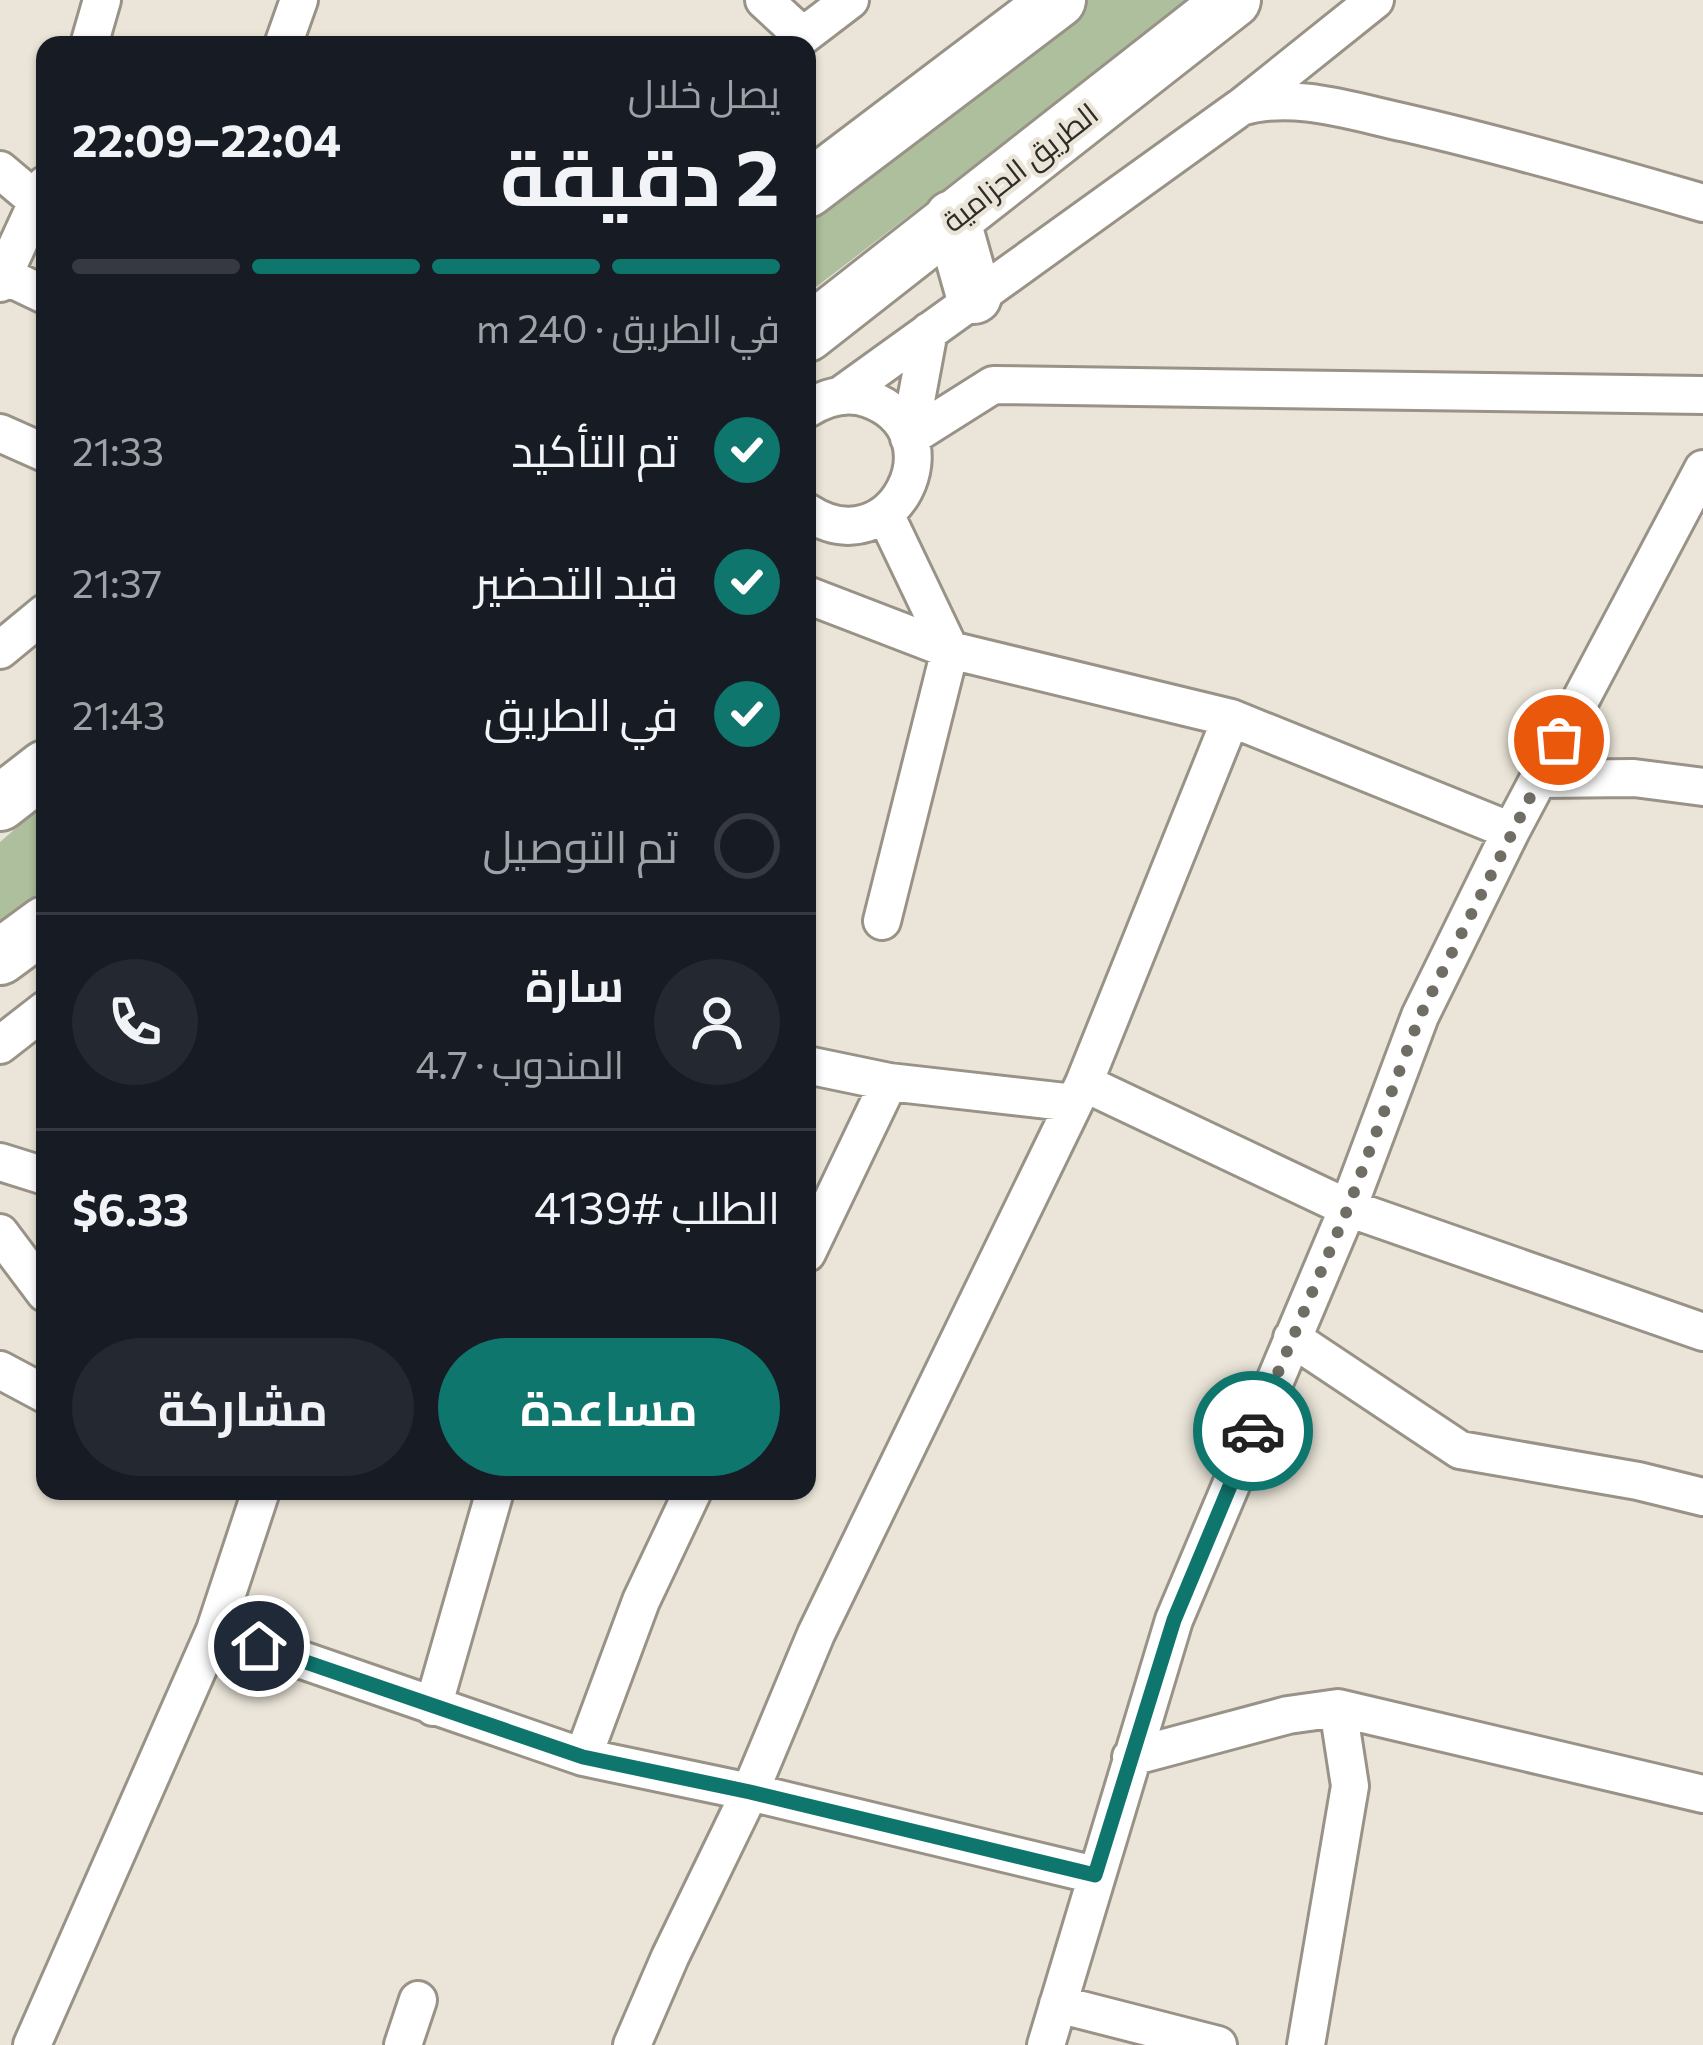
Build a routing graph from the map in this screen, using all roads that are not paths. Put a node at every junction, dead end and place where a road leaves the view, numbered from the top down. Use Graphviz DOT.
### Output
graph roads {
  1 [pos="103,0"];
  2 [pos="299,0"];
  3 [pos="764,0"];
  4 [pos="850,0"];
  5 [pos="1058,0"];
  6 [pos="1233,0"];
  7 [pos="1375,0"];
  8 [pos="92,36"];
  9 [pos="286,36"];
  10 [pos="794,36"];
  11 [pos="802,36"];
  12 [pos="1241,107"];
  13 [pos="0,170"];
  14 [pos="816,183"];
  15 [pos="36,191"];
  16 [pos="1703,203"];
  17 [pos="36,207"];
  18 [pos="952,218"];
  19 [pos="3,280"];
  20 [pos="36,292"];
  21 [pos="974,296"];
  22 [pos="816,327"];
  23 [pos="929,331"];
  24 [pos="842,395"];
  25 [pos="1703,395"];
  26 [pos="816,405"];
  27 [pos="0,433"];
  28 [pos="909,438"];
  29 [pos="36,448"];
  30 [pos="1703,470"];
  31 [pos="885,514"];
  32 [pos="816,518"];
  33 [pos="816,598"];
  34 [pos="36,620"];
  35 [pos="0,650"];
  36 [pos="950,650"];
  37 [pos="1231,718"];
  38 [pos="36,775"];
  39 [pos="1539,779"];
  40 [pos="1703,788"];
  41 [pos="0,803"];
  42 [pos="1511,831"];
  43 [pos="882,921"];
  44 [pos="36,930"];
  45 [pos="0,957"];
  46 [pos="36,1017"];
  47 [pos="0,1045"];
  48 [pos="816,1067"];
  49 [pos="889,1082"];
  50 [pos="1079,1093"];
  51 [pos="0,1162"];
  52 [pos="36,1173"];
  53 [pos="1348,1208"];
  54 [pos="0,1233"];
  55 [pos="816,1234"];
  56 [pos="36,1281"];
  57 [pos="1703,1332"];
  58 [pos="1292,1338"];
  59 [pos="0,1370"];
  60 [pos="36,1389"];
  61 [pos="1703,1497"];
  62 [pos="258,1500"];
  63 [pos="492,1500"];
  64 [pos="689,1500"];
  65 [pos="215,1630"];
  66 [pos="433,1707"];
  67 [pos="1338,1708"];
  68 [pos="583,1757"];
  69 [pos="1131,1757"];
  70 [pos="750,1792"];
  71 [pos="1703,1794"];
  72 [pos="1095,1875"];
  73 [pos="418,2000"];
  74 [pos="1058,2004"];
  75 [pos="32,2045"];
  76 [pos="403,2045"];
  77 [pos="632,2045"];
  78 [pos="1046,2045"];
  79 [pos="1218,2045"];
  80 [pos="1306,2045"];
  1 -- 8 [label="street"];
  2 -- 9 [label="street"];
  3 -- 10 [label="street"];
  4 -- 11 [label="street"];
  5 -- 14 [label="highway"];
  6 -- 18 [label="highway, الطريق الحزامية"];
  7 -- 12 [label="street"];
  12 -- 16 [label="street"];
  12 -- 21 [label="street"];
  13 -- 15 [label="street"];
  17 -- 19 [label="street"];
  18 -- 21 [label="highway"];
  18 -- 22 [label="highway, الطريق الحزامية"];
  19 -- 20 [label="street"];
  21 -- 23 [label="street"];
  23 -- 24 [label="street"];
  23 -- 28 [label="street"];
  24 -- 26 [label="street"];
  24 -- 28 [label="street"];
  25 -- 28 [label="street"];
  27 -- 29 [label="street"];
  28 -- 31 [label="street"];
  30 -- 39 [label="street"];
  31 -- 32 [label="street"];
  31 -- 36 [label="street"];
  33 -- 36 [label="street"];
  34 -- 35 [label="street"];
  36 -- 37 [label="street"];
  36 -- 43 [label="street"];
  37 -- 42 [label="street"];
  37 -- 50 [label="street"];
  38 -- 41 [label="highway"];
  39 -- 40 [label="street"];
  39 -- 42 [label="street"];
  42 -- 53 [label="street"];
  44 -- 45 [label="highway"];
  46 -- 47 [label="street"];
  48 -- 49 [label="street"];
  49 -- 50 [label="street"];
  49 -- 55 [label="street"];
  50 -- 53 [label="street"];
  50 -- 70 [label="street"];
  51 -- 52 [label="street"];
  53 -- 57 [label="street"];
  53 -- 58 [label="street"];
  54 -- 56 [label="street"];
  58 -- 61 [label="street"];
  58 -- 69 [label="street"];
  59 -- 60 [label="street"];
  62 -- 65 [label="street"];
  63 -- 66 [label="street"];
  64 -- 68 [label="street"];
  65 -- 66 [label="street"];
  65 -- 75 [label="street"];
  66 -- 68 [label="street"];
  67 -- 69 [label="street"];
  67 -- 71 [label="street"];
  67 -- 80 [label="street"];
  68 -- 70 [label="street"];
  69 -- 72 [label="street"];
  70 -- 72 [label="street"];
  70 -- 77 [label="street"];
  72 -- 74 [label="street"];
  73 -- 76 [label="street"];
  74 -- 78 [label="street"];
  74 -- 79 [label="street"];
}
